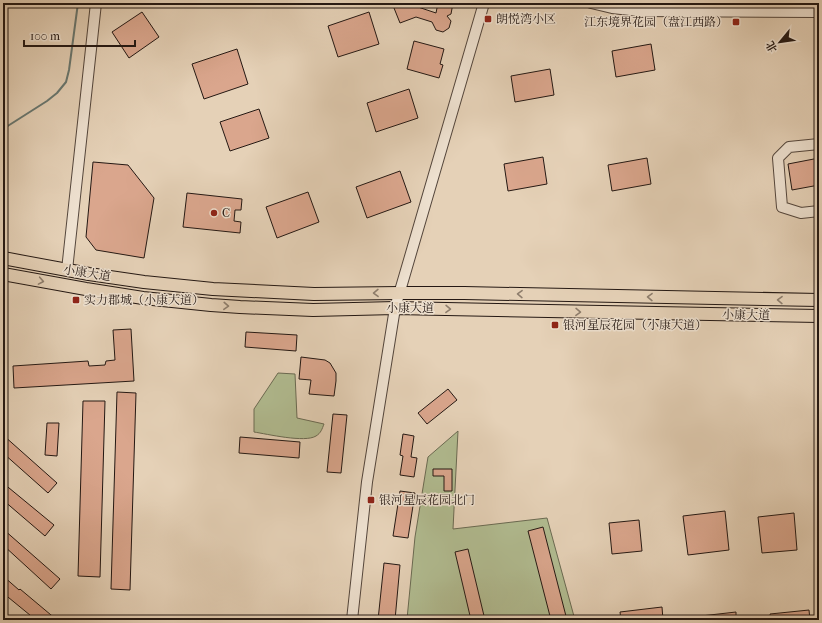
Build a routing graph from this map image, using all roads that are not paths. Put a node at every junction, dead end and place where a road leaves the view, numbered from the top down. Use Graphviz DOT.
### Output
graph roads {
  1 [pos="96,3"];
  2 [pos="484,3"];
  3 [pos="591,3"];
  4 [pos="819,12"];
  5 [pos="819,144"];
  6 [pos="819,211"];
  7 [pos="3,258"];
  8 [pos="67,270"];
  9 [pos="3,274"];
  10 [pos="400,293"];
  11 [pos="819,300"];
  12 [pos="395,308"];
  13 [pos="819,316"];
  14 [pos="352,620"];
  1 -- 8 [label="street"];
  2 -- 10 [label="street"];
  3 -- 4 [label="street"];
  5 -- 6 [label="street"];
  7 -- 8 [label="main road, 小康大道"];
  10 -- 8 [label="main road, 小康大道, one-way"];
  9 -- 12 [label="main road, 小康大道, one-way"];
  11 -- 10 [label="main road, 小康大道, one-way"];
  10 -- 12 [label="street"];
  12 -- 13 [label="main road, 小康大道, one-way"];
  12 -- 14 [label="street"];
}
